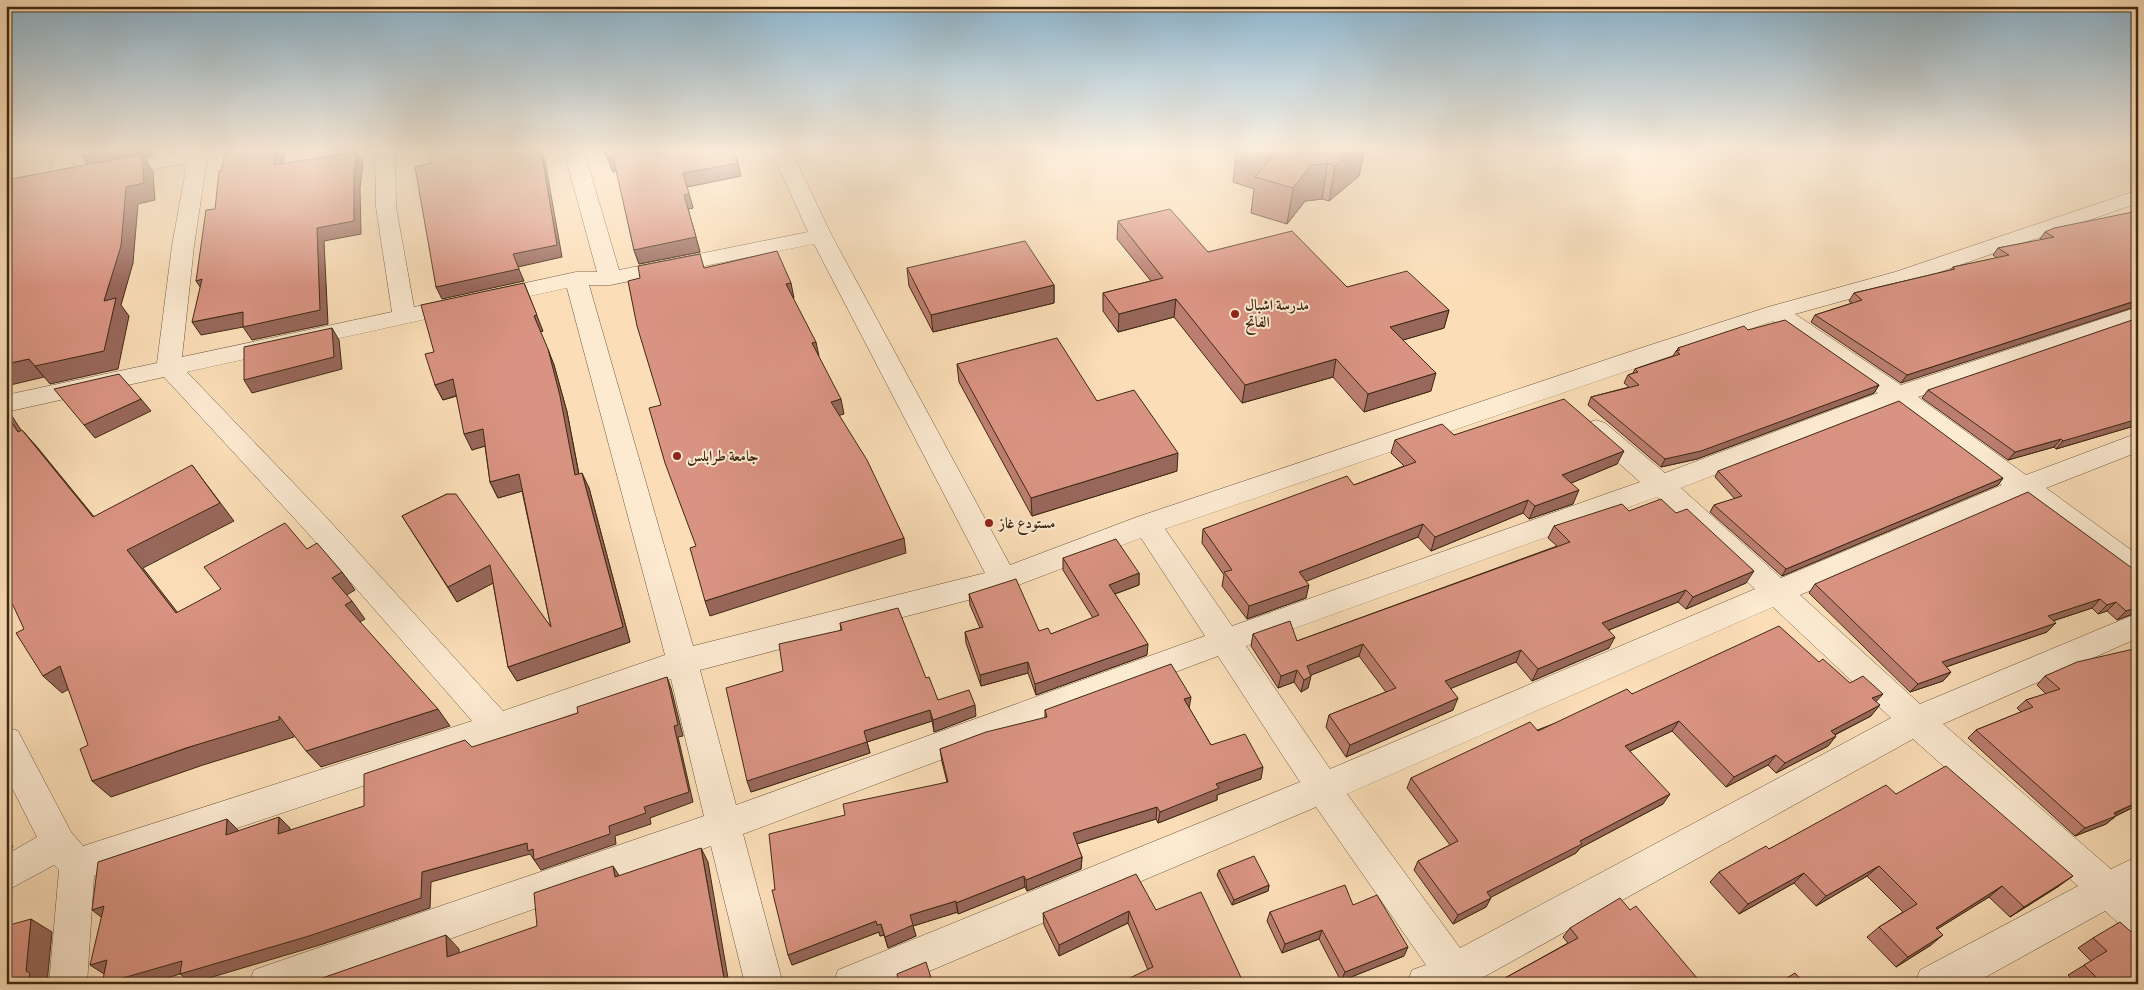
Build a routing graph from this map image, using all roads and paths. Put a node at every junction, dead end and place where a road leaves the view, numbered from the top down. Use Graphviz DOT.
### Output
graph roads {
  1 [pos="191,194"];
  2 [pos="386,194"];
  3 [pos="585,194"];
  4 [pos="802,194"];
  5 [pos="2135,198"];
  6 [pos="821,236"];
  7 [pos="610,278"];
  8 [pos="576,279"];
  9 [pos="1776,312"];
  10 [pos="2138,314"];
  11 [pos="404,316"];
  12 [pos="169,368"];
  13 [pos="1549,388"];
  14 [pos="1898,395"];
  15 [pos="6,404"];
  16 [pos="2138,442"];
  17 [pos="1662,486"];
  18 [pos="2022,487"];
  19 [pos="1148,524"];
  20 [pos="2138,570"];
  21 [pos="1003,580"];
  22 [pos="1777,594"];
  23 [pos="2138,625"];
  24 [pos="1225,641"];
  25 [pos="682,662"];
  26 [pos="1916,721"];
  27 [pos="497,727"];
  28 [pos="6,741"];
  29 [pos="1323,788"];
  30 [pos="722,826"];
  31 [pos="67,855"];
  32 [pos="6,874"];
  33 [pos="2123,881"];
  34 [pos="2138,916"];
  35 [pos="1448,980"];
  36 [pos="68,984"];
  37 [pos="268,984"];
  38 [pos="764,984"];
  39 [pos="852,984"];
  40 [pos="1934,984"];
  1 -- 12 [label="street"];
  2 -- 11 [label="street"];
  3 -- 7 [label="street"];
  4 -- 6 [label="street"];
  5 -- 9 [label="street"];
  6 -- 7 [label="street"];
  6 -- 21 [label="street"];
  7 -- 8 [label="street"];
  8 -- 11 [label="street"];
  8 -- 25 [label="street"];
  9 -- 13 [label="street"];
  9 -- 14 [label="street"];
  10 -- 14 [label="street"];
  11 -- 12 [label="street"];
  12 -- 15 [label="street"];
  12 -- 27 [label="street"];
  13 -- 17 [label="street"];
  13 -- 19 [label="street"];
  14 -- 17 [label="street"];
  14 -- 18 [label="street"];
  16 -- 18 [label="street"];
  17 -- 22 [label="street"];
  17 -- 24 [label="street"];
  18 -- 20 [label="street"];
  18 -- 22 [label="street"];
  19 -- 21 [label="street"];
  19 -- 24 [label="street"];
  21 -- 25 [label="street"];
  22 -- 26 [label="street"];
  22 -- 29 [label="street"];
  23 -- 26 [label="street"];
  24 -- 29 [label="street"];
  24 -- 30 [label="street"];
  25 -- 27 [label="street"];
  25 -- 30 [label="street"];
  26 -- 33 [label="street"];
  26 -- 35 [label="street"];
  27 -- 31 [label="street"];
  28 -- 31 [label="street"];
  29 -- 35 [label="street"];
  29 -- 39 [label="street"];
  30 -- 37 [label="street"];
  30 -- 38 [label="street"];
  31 -- 32 [label="street"];
  31 -- 36 [label="street"];
  33 -- 34 [label="street"];
  33 -- 40 [label="street"];
}
